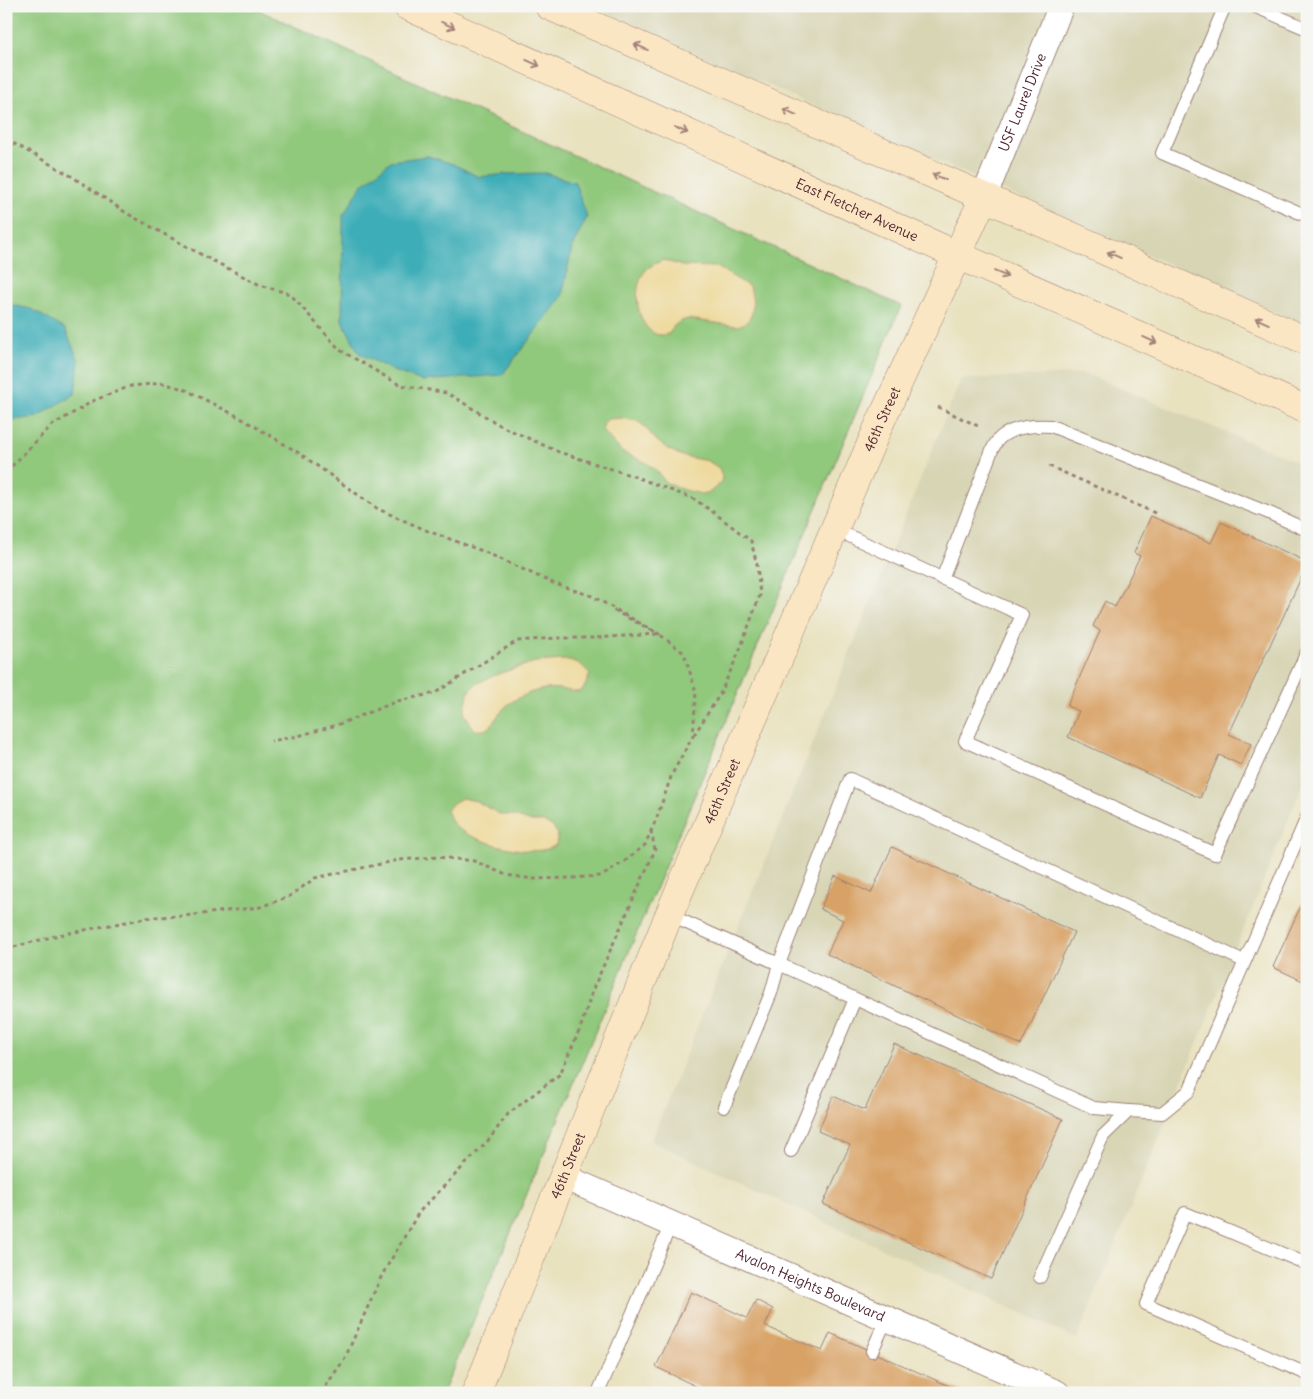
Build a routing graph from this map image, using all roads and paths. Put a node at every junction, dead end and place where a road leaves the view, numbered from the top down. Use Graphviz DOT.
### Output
graph roads {
  1 [pos="407,6"];
  2 [pos="549,6"];
  3 [pos="1061,6"];
  4 [pos="1226,6"];
  5 [pos="1254,6"];
  6 [pos="1307,29"];
  7 [pos="6,139"];
  8 [pos="984,197"];
  9 [pos="1307,216"];
  10 [pos="956,255"];
  11 [pos="1307,341"];
  12 [pos="938,407"];
  13 [pos="1307,410"];
  14 [pos="984,429"];
  15 [pos="1049,466"];
  16 [pos="6,472"];
  17 [pos="1156,514"];
  18 [pos="834,530"];
  19 [pos="1307,530"];
  20 [pos="942,578"];
  21 [pos="611,608"];
  22 [pos="659,634"];
  23 [pos="1307,652"];
  24 [pos="693,736"];
  25 [pos="271,741"];
  26 [pos="1307,816"];
  27 [pos="651,831"];
  28 [pos="1304,832"];
  29 [pos="669,915"];
  30 [pos="6,949"];
  31 [pos="1244,962"];
  32 [pos="779,964"];
  33 [pos="855,999"];
  34 [pos="724,1107"];
  35 [pos="1129,1111"];
  36 [pos="791,1151"];
  37 [pos="564,1177"];
  38 [pos="671,1224"];
  39 [pos="1307,1264"];
  40 [pos="1040,1277"];
  41 [pos="887,1318"];
  42 [pos="872,1352"];
  43 [pos="1307,1374"];
  44 [pos="321,1393"];
  45 [pos="476,1393"];
  46 [pos="598,1393"];
  47 [pos="1057,1393"];
  1 -- 10 [label="main road, East Fletcher Avenue, one-way"];
  8 -- 2 [label="main road, one-way"];
  3 -- 8 [label="street, USF Laurel Drive"];
  4 -- 9 [label="lane"];
  5 -- 6 [label="lane"];
  7 -- 24 [label="path"];
  8 -- 10 [label="main road, 46th Street"];
  11 -- 8 [label="main road, one-way"];
  10 -- 13 [label="main road, East Fletcher Avenue, one-way"];
  10 -- 18 [label="main road, 46th Street"];
  12 -- 14 [label="path"];
  15 -- 17 [label="path"];
  16 -- 22 [label="path"];
  18 -- 20 [label="lane"];
  18 -- 29 [label="main road, 46th Street"];
  19 -- 20 [label="lane"];
  20 -- 23 [label="lane"];
  21 -- 22 [label="path"];
  22 -- 24 [label="path"];
  22 -- 25 [label="path"];
  24 -- 27 [label="path"];
  26 -- 28 [label="lane"];
  27 -- 30 [label="path"];
  27 -- 44 [label="path"];
  28 -- 31 [label="lane"];
  29 -- 32 [label="lane"];
  29 -- 37 [label="main road, 46th Street"];
  31 -- 32 [label="lane"];
  31 -- 35 [label="lane"];
  32 -- 33 [label="lane"];
  32 -- 34 [label="lane"];
  33 -- 35 [label="lane"];
  33 -- 36 [label="lane"];
  35 -- 40 [label="lane"];
  37 -- 38 [label="street, Avalon Heights Boulevard"];
  37 -- 45 [label="main road, 46th Street"];
  38 -- 41 [label="street, Avalon Heights Boulevard"];
  38 -- 46 [label="lane"];
  39 -- 43 [label="lane"];
  41 -- 42 [label="lane"];
  41 -- 47 [label="street, Avalon Heights Boulevard"];
}
